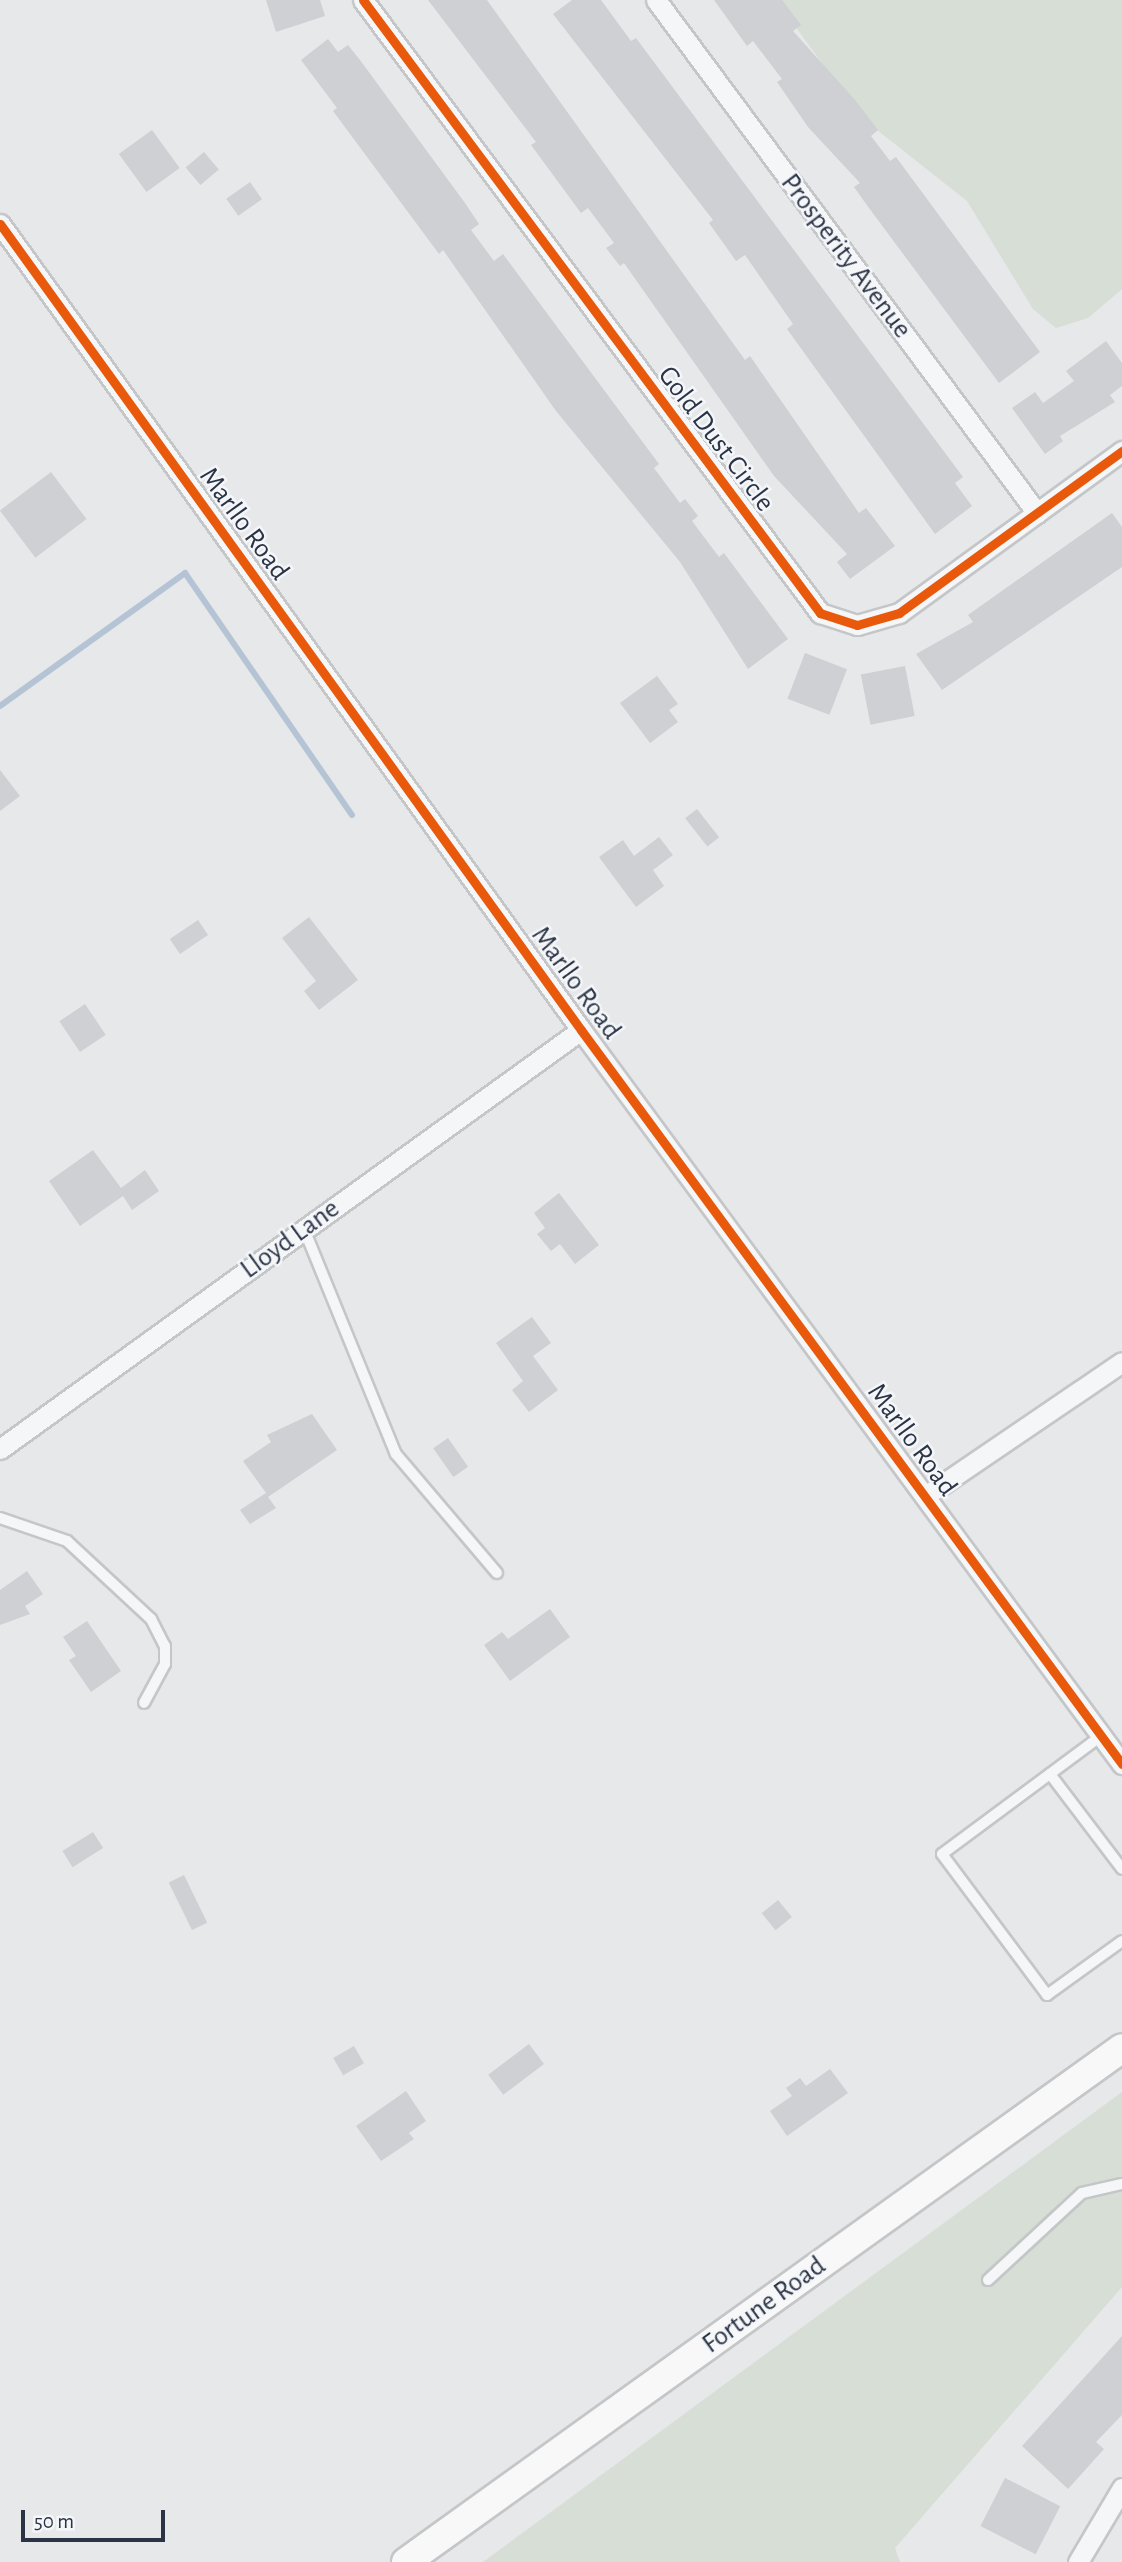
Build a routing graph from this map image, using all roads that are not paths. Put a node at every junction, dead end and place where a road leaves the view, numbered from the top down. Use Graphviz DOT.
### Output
graph roads {
  1 [pos="363,0"];
  2 [pos="656,0"];
  3 [pos="0,224"];
  4 [pos="1122,451"];
  5 [pos="1037,513"];
  6 [pos="581,1030"];
  7 [pos="304,1229"];
  8 [pos="1122,1362"];
  9 [pos="0,1449"];
  10 [pos="925,1496"];
  11 [pos="0,1518"];
  12 [pos="497,1573"];
  13 [pos="144,1703"];
  14 [pos="1101,1736"];
  15 [pos="1122,1764"];
  16 [pos="1049,1774"];
  17 [pos="1122,1869"];
  18 [pos="1122,1941"];
  19 [pos="1122,2048"];
  20 [pos="1122,2184"];
  21 [pos="988,2280"];
  22 [pos="1122,2488"];
  23 [pos="406,2562"];
  24 [pos="1078,2562"];
  1 -- 5 [label="street, Gold Dust Circle"];
  2 -- 5 [label="street, Prosperity Avenue"];
  3 -- 6 [label="street, Marllo Road"];
  4 -- 5 [label="street, Gold Dust Circle"];
  6 -- 7 [label="street, Lloyd Lane"];
  6 -- 10 [label="street, Marllo Road"];
  7 -- 9 [label="street, Lloyd Lane"];
  7 -- 12 [label="lane"];
  8 -- 10 [label="street"];
  10 -- 14 [label="street, Marllo Road"];
  11 -- 13 [label="lane"];
  14 -- 15 [label="street, Marllo Road"];
  14 -- 16 [label="lane"];
  16 -- 17 [label="lane"];
  16 -- 18 [label="lane"];
  19 -- 23 [label="street, Fortune Road"];
  20 -- 21 [label="lane"];
  22 -- 24 [label="street"];
}
